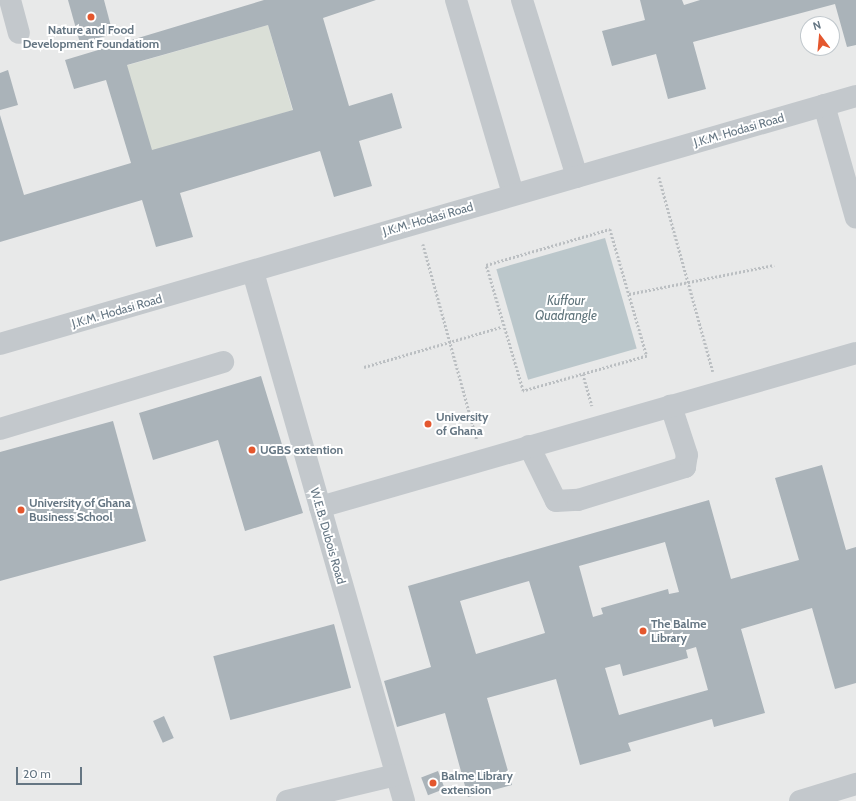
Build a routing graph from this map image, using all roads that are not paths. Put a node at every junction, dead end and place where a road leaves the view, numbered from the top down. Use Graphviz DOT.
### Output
graph roads {
  1 [pos="10,0"];
  2 [pos="456,0"];
  3 [pos="522,0"];
  4 [pos="19,33"];
  5 [pos="856,96"];
  6 [pos="824,105"];
  7 [pos="577,177"];
  8 [pos="513,194"];
  9 [pos="856,218"];
  10 [pos="253,272"];
  11 [pos="0,344"];
  12 [pos="856,353"];
  13 [pos="223,362"];
  14 [pos="671,406"];
  15 [pos="0,429"];
  16 [pos="529,446"];
  17 [pos="320,507"];
  18 [pos="396,775"];
  19 [pos="856,784"];
  20 [pos="287,801"];
  21 [pos="404,801"];
  22 [pos="800,801"];
  1 -- 4 [label="street"];
  2 -- 8 [label="street"];
  3 -- 7 [label="street"];
  5 -- 6 [label="street, J.K.M. Hodasi Road"];
  6 -- 7 [label="street, J.K.M. Hodasi Road"];
  6 -- 9 [label="street"];
  7 -- 8 [label="street, J.K.M. Hodasi Road"];
  8 -- 10 [label="street, J.K.M. Hodasi Road"];
  10 -- 11 [label="street, J.K.M. Hodasi Road"];
  10 -- 17 [label="street, W.E.B. Dubois Road"];
  12 -- 14 [label="street"];
  13 -- 15 [label="street"];
  14 -- 16 [label="street"];
  14 -- 16 [label="street"];
  16 -- 17 [label="street"];
  17 -- 18 [label="street, W.E.B. Dubois Road"];
  18 -- 20 [label="street"];
  18 -- 21 [label="street, W.E.B. Dubois Road"];
  19 -- 22 [label="street"];
}
